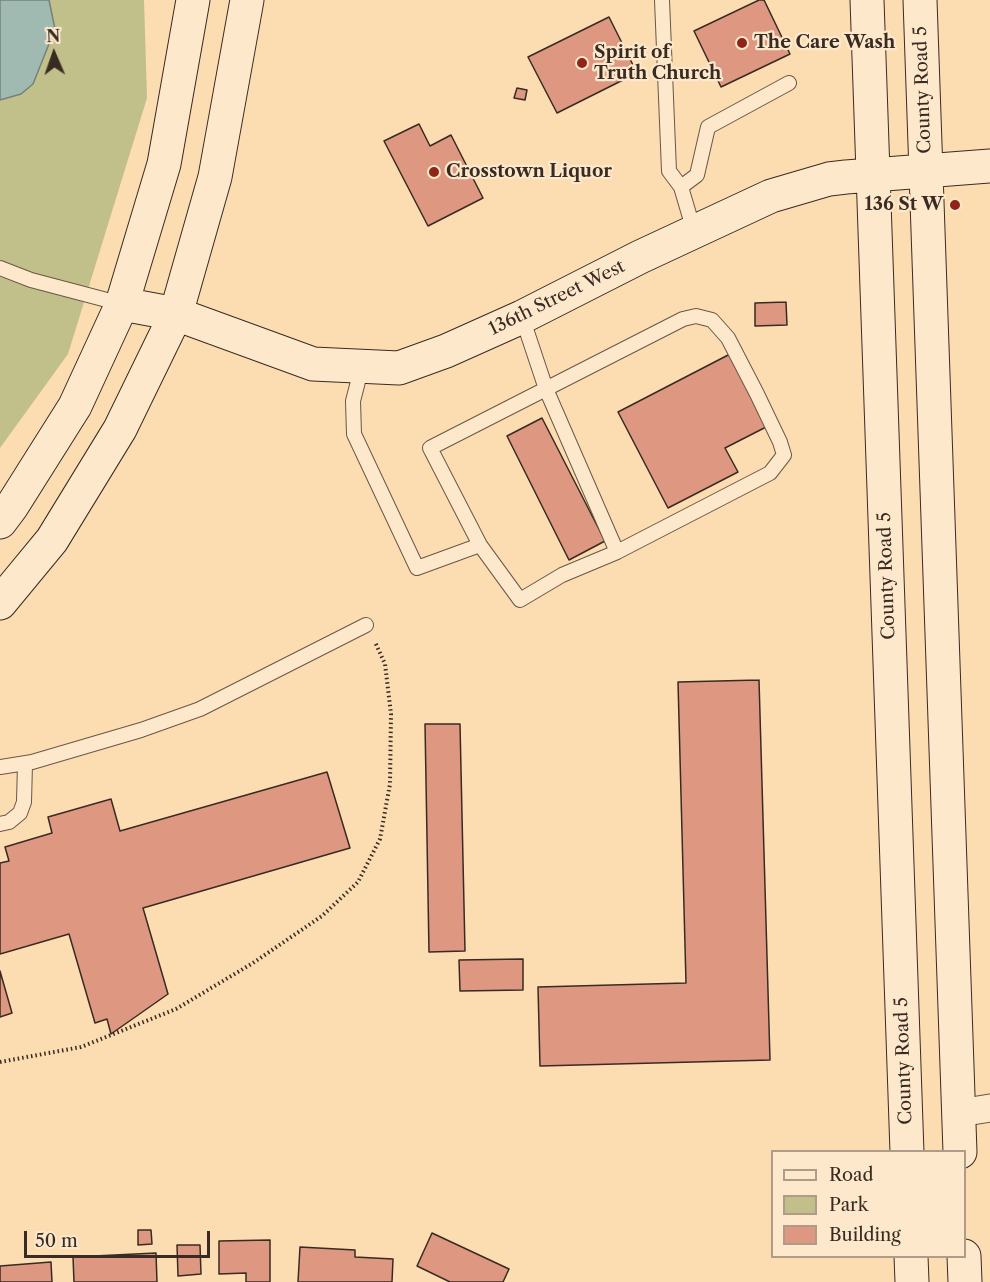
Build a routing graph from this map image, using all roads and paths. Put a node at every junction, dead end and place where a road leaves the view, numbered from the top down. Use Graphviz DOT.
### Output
graph roads {
  1 [pos="193,0"];
  2 [pos="247,0"];
  3 [pos="662,0"];
  4 [pos="867,0"];
  5 [pos="920,0"];
  6 [pos="789,82"];
  7 [pos="990,166"];
  8 [pos="926,170"];
  9 [pos="873,174"];
  10 [pos="681,187"];
  11 [pos="694,231"];
  12 [pos="0,268"];
  13 [pos="122,304"];
  14 [pos="176,314"];
  15 [pos="522,317"];
  16 [pos="362,366"];
  17 [pos="546,389"];
  18 [pos="0,522"];
  19 [pos="480,545"];
  20 [pos="617,552"];
  21 [pos="0,603"];
  22 [pos="366,625"];
  23 [pos="25,764"];
  24 [pos="0,767"];
  25 [pos="0,824"];
  26 [pos="0,1062"];
  27 [pos="974,1111"];
  28 [pos="908,1150"];
  29 [pos="961,1150"];
  30 [pos="911,1258"];
  31 [pos="964,1258"];
  32 [pos="912,1282"];
  33 [pos="965,1282"];
  1 -- 13 [label="main road"];
  2 -- 14 [label="main road"];
  3 -- 10 [label="lane"];
  4 -- 9 [label="main road, County Road 5"];
  5 -- 8 [label="main road, County Road 5"];
  6 -- 10 [label="lane"];
  7 -- 8 [label="main road, 136th Street West"];
  8 -- 9 [label="main road, 136th Street West"];
  8 -- 27 [label="main road, County Road 5"];
  9 -- 11 [label="main road, 136th Street West"];
  9 -- 28 [label="main road, County Road 5"];
  10 -- 11 [label="lane"];
  11 -- 15 [label="main road, 136th Street West"];
  12 -- 13 [label="lane"];
  13 -- 14 [label="main road, 136th Street West"];
  13 -- 18 [label="main road"];
  14 -- 16 [label="main road, 136th Street West"];
  14 -- 21 [label="main road"];
  15 -- 16 [label="main road, 136th Street West"];
  15 -- 17 [label="lane"];
  16 -- 19 [label="lane"];
  17 -- 19 [label="lane"];
  17 -- 20 [label="lane"];
  17 -- 20 [label="lane"];
  19 -- 20 [label="lane"];
  22 -- 23 [label="lane"];
  22 -- 26 [label="path"];
  23 -- 24 [label="lane"];
  23 -- 25 [label="lane"];
  27 -- 29 [label="main road, County Road 5"];
  30 -- 32 [label="main road"];
  31 -- 33 [label="main road"];
}
